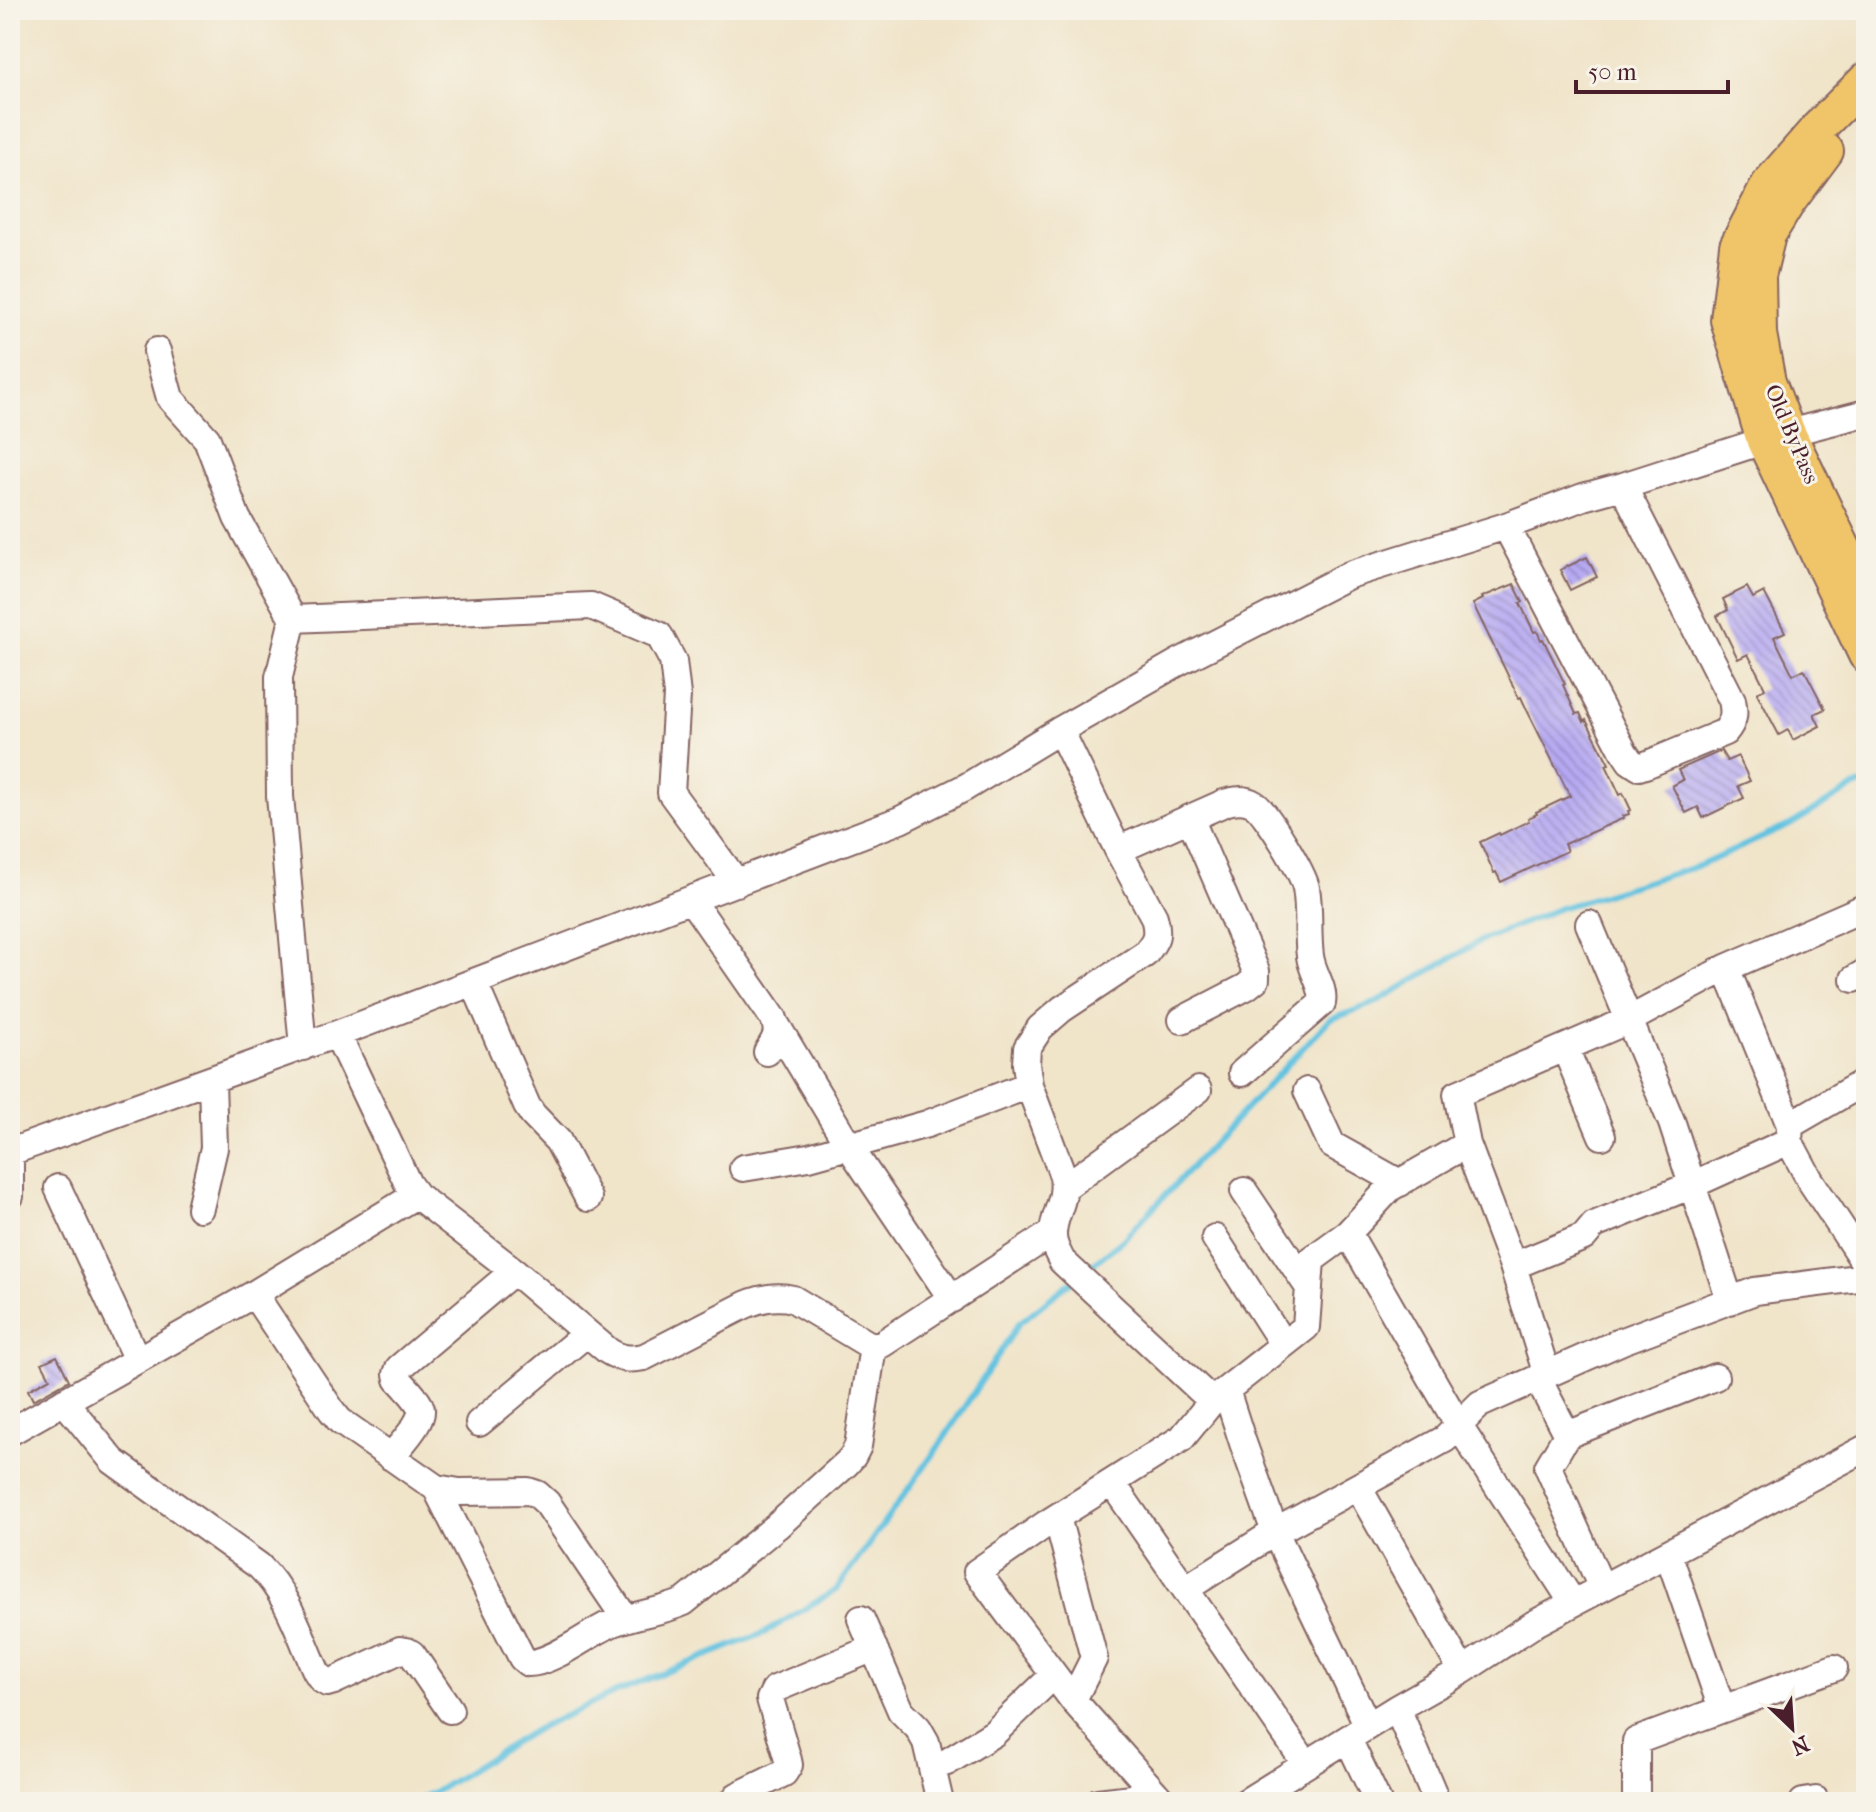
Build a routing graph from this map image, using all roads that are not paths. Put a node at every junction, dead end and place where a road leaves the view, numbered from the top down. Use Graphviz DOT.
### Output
graph roads {
  1 [pos="1866,80"];
  2 [pos="1866,105"];
  3 [pos="157,351"];
  4 [pos="1866,413"];
  5 [pos="1776,437"];
  6 [pos="1623,486"];
  7 [pos="1506,526"];
  8 [pos="1866,595"];
  9 [pos="293,619"];
  10 [pos="1866,655"];
  11 [pos="1060,730"];
  12 [pos="1190,818"];
  13 [pos="1118,850"];
  14 [pos="737,883"];
  15 [pos="692,901"];
  16 [pos="1866,907"];
  17 [pos="1589,924"];
  18 [pos="1726,968"];
  19 [pos="474,983"];
  20 [pos="1182,1020"];
  21 [pos="1629,1020"];
  22 [pos="777,1026"];
  23 [pos="337,1034"];
  24 [pos="303,1047"];
  25 [pos="1565,1048"];
  26 [pos="767,1052"];
  27 [pos="1242,1073"];
  28 [pos="212,1080"];
  29 [pos="1866,1081"];
  30 [pos="1029,1085"];
  31 [pos="1198,1090"];
  32 [pos="1307,1091"];
  33 [pos="1790,1133"];
  34 [pos="1602,1136"];
  35 [pos="1467,1144"];
  36 [pos="849,1146"];
  37 [pos="10,1152"];
  38 [pos="743,1168"];
  39 [pos="1400,1183"];
  40 [pos="1692,1185"];
  41 [pos="1065,1187"];
  42 [pos="58,1188"];
  43 [pos="1244,1191"];
  44 [pos="416,1195"];
  45 [pos="10,1196"];
  46 [pos="588,1198"];
  47 [pos="200,1208"];
  48 [pos="1052,1233"];
  49 [pos="1348,1233"];
  50 [pos="1215,1238"];
  51 [pos="1866,1265"];
  52 [pos="1513,1266"];
  53 [pos="514,1271"];
  54 [pos="1866,1277"];
  55 [pos="1309,1288"];
  56 [pos="254,1294"];
  57 [pos="952,1299"];
  58 [pos="1730,1301"];
  59 [pos="587,1333"];
  60 [pos="1283,1344"];
  61 [pos="873,1346"];
  62 [pos="137,1360"];
  63 [pos="1542,1377"];
  64 [pos="1715,1377"];
  65 [pos="1219,1396"];
  66 [pos="64,1401"];
  67 [pos="479,1423"];
  68 [pos="1459,1426"];
  69 [pos="10,1432"];
  70 [pos="1567,1435"];
  71 [pos="1866,1448"];
  72 [pos="391,1457"];
  73 [pos="1112,1483"];
  74 [pos="1358,1487"];
  75 [pos="436,1488"];
  76 [pos="1057,1517"];
  77 [pos="1275,1532"];
  78 [pos="1668,1553"];
  79 [pos="1602,1588"];
  80 [pos="1185,1589"];
  81 [pos="1573,1603"];
  82 [pos="625,1618"];
  83 [pos="861,1619"];
  84 [pos="874,1648"];
  85 [pos="1834,1668"];
  86 [pos="1462,1671"];
  87 [pos="1054,1675"];
  88 [pos="1073,1700"];
  89 [pos="1397,1708"];
  90 [pos="1722,1709"];
  91 [pos="450,1710"];
  92 [pos="1358,1732"];
  93 [pos="1306,1764"];
  94 [pos="932,1767"];
  95 [pos="1160,1799"];
  96 [pos="733,1802"];
  97 [pos="940,1802"];
  98 [pos="1098,1802"];
  99 [pos="1246,1802"];
  100 [pos="1378,1802"];
  101 [pos="1437,1802"];
  102 [pos="1636,1802"];
  103 [pos="1803,1802"];
  104 [pos="1816,1802"];
  1 -- 5 [label="main road, Old ByPass"];
  2 -- 5 [label="main road, Old ByPass"];
  3 -- 9 [label="street"];
  4 -- 5 [label="street"];
  5 -- 6 [label="street"];
  5 -- 8 [label="main road, Old ByPass"];
  5 -- 10 [label="main road"];
  6 -- 7 [label="street"];
  6 -- 7 [label="street"];
  7 -- 11 [label="street"];
  9 -- 14 [label="street"];
  9 -- 24 [label="street"];
  11 -- 13 [label="street"];
  11 -- 14 [label="street"];
  12 -- 13 [label="street"];
  12 -- 20 [label="street"];
  12 -- 27 [label="street"];
  13 -- 30 [label="street"];
  14 -- 15 [label="street"];
  15 -- 19 [label="street"];
  15 -- 22 [label="street"];
  16 -- 18 [label="street"];
  17 -- 21 [label="street"];
  18 -- 21 [label="street"];
  18 -- 33 [label="street"];
  19 -- 23 [label="street"];
  19 -- 46 [label="street"];
  21 -- 25 [label="street"];
  21 -- 40 [label="street"];
  22 -- 26 [label="street"];
  22 -- 36 [label="street"];
  23 -- 24 [label="street"];
  23 -- 44 [label="street"];
  24 -- 28 [label="street"];
  25 -- 34 [label="street"];
  25 -- 35 [label="street"];
  28 -- 37 [label="street"];
  28 -- 47 [label="street"];
  29 -- 33 [label="street"];
  30 -- 36 [label="street"];
  30 -- 41 [label="street"];
  31 -- 41 [label="street"];
  32 -- 39 [label="street"];
  33 -- 40 [label="street"];
  33 -- 51 [label="street"];
  35 -- 39 [label="street"];
  35 -- 52 [label="street"];
  36 -- 38 [label="street"];
  36 -- 57 [label="street"];
  37 -- 45 [label="street"];
  39 -- 49 [label="street"];
  40 -- 52 [label="street"];
  40 -- 58 [label="street"];
  41 -- 48 [label="street"];
  42 -- 62 [label="street"];
  43 -- 55 [label="street"];
  44 -- 53 [label="street"];
  44 -- 56 [label="street"];
  48 -- 57 [label="street"];
  48 -- 65 [label="street"];
  49 -- 55 [label="street"];
  49 -- 68 [label="street"];
  50 -- 60 [label="street"];
  52 -- 63 [label="street"];
  53 -- 59 [label="street"];
  53 -- 72 [label="street"];
  54 -- 58 [label="street"];
  55 -- 60 [label="street"];
  56 -- 62 [label="street"];
  56 -- 72 [label="street"];
  57 -- 61 [label="street"];
  58 -- 63 [label="street"];
  59 -- 61 [label="street"];
  59 -- 67 [label="street"];
  60 -- 65 [label="street"];
  61 -- 82 [label="street"];
  62 -- 66 [label="street"];
  63 -- 68 [label="street"];
  63 -- 70 [label="street"];
  64 -- 70 [label="street"];
  65 -- 73 [label="street"];
  65 -- 77 [label="street"];
  66 -- 69 [label="street"];
  66 -- 91 [label="street"];
  68 -- 74 [label="street"];
  68 -- 81 [label="street"];
  70 -- 79 [label="street"];
  71 -- 78 [label="street"];
  72 -- 75 [label="street"];
  73 -- 76 [label="street"];
  73 -- 80 [label="street"];
  74 -- 77 [label="street"];
  74 -- 86 [label="street"];
  75 -- 82 [label="street"];
  75 -- 82 [label="street"];
  76 -- 87 [label="street"];
  76 -- 88 [label="street"];
  77 -- 80 [label="street"];
  77 -- 92 [label="street"];
  78 -- 79 [label="street"];
  78 -- 90 [label="street"];
  79 -- 81 [label="street"];
  80 -- 93 [label="street"];
  81 -- 86 [label="street"];
  83 -- 84 [label="street"];
  84 -- 94 [label="street"];
  84 -- 96 [label="street"];
  85 -- 90 [label="street"];
  86 -- 89 [label="street"];
  87 -- 88 [label="street"];
  87 -- 94 [label="street"];
  88 -- 95 [label="street"];
  89 -- 92 [label="street"];
  89 -- 101 [label="street"];
  90 -- 102 [label="street"];
  92 -- 93 [label="street"];
  92 -- 100 [label="street"];
  93 -- 99 [label="street"];
  94 -- 97 [label="street"];
  95 -- 98 [label="street"];
  103 -- 104 [label="street"];
}
